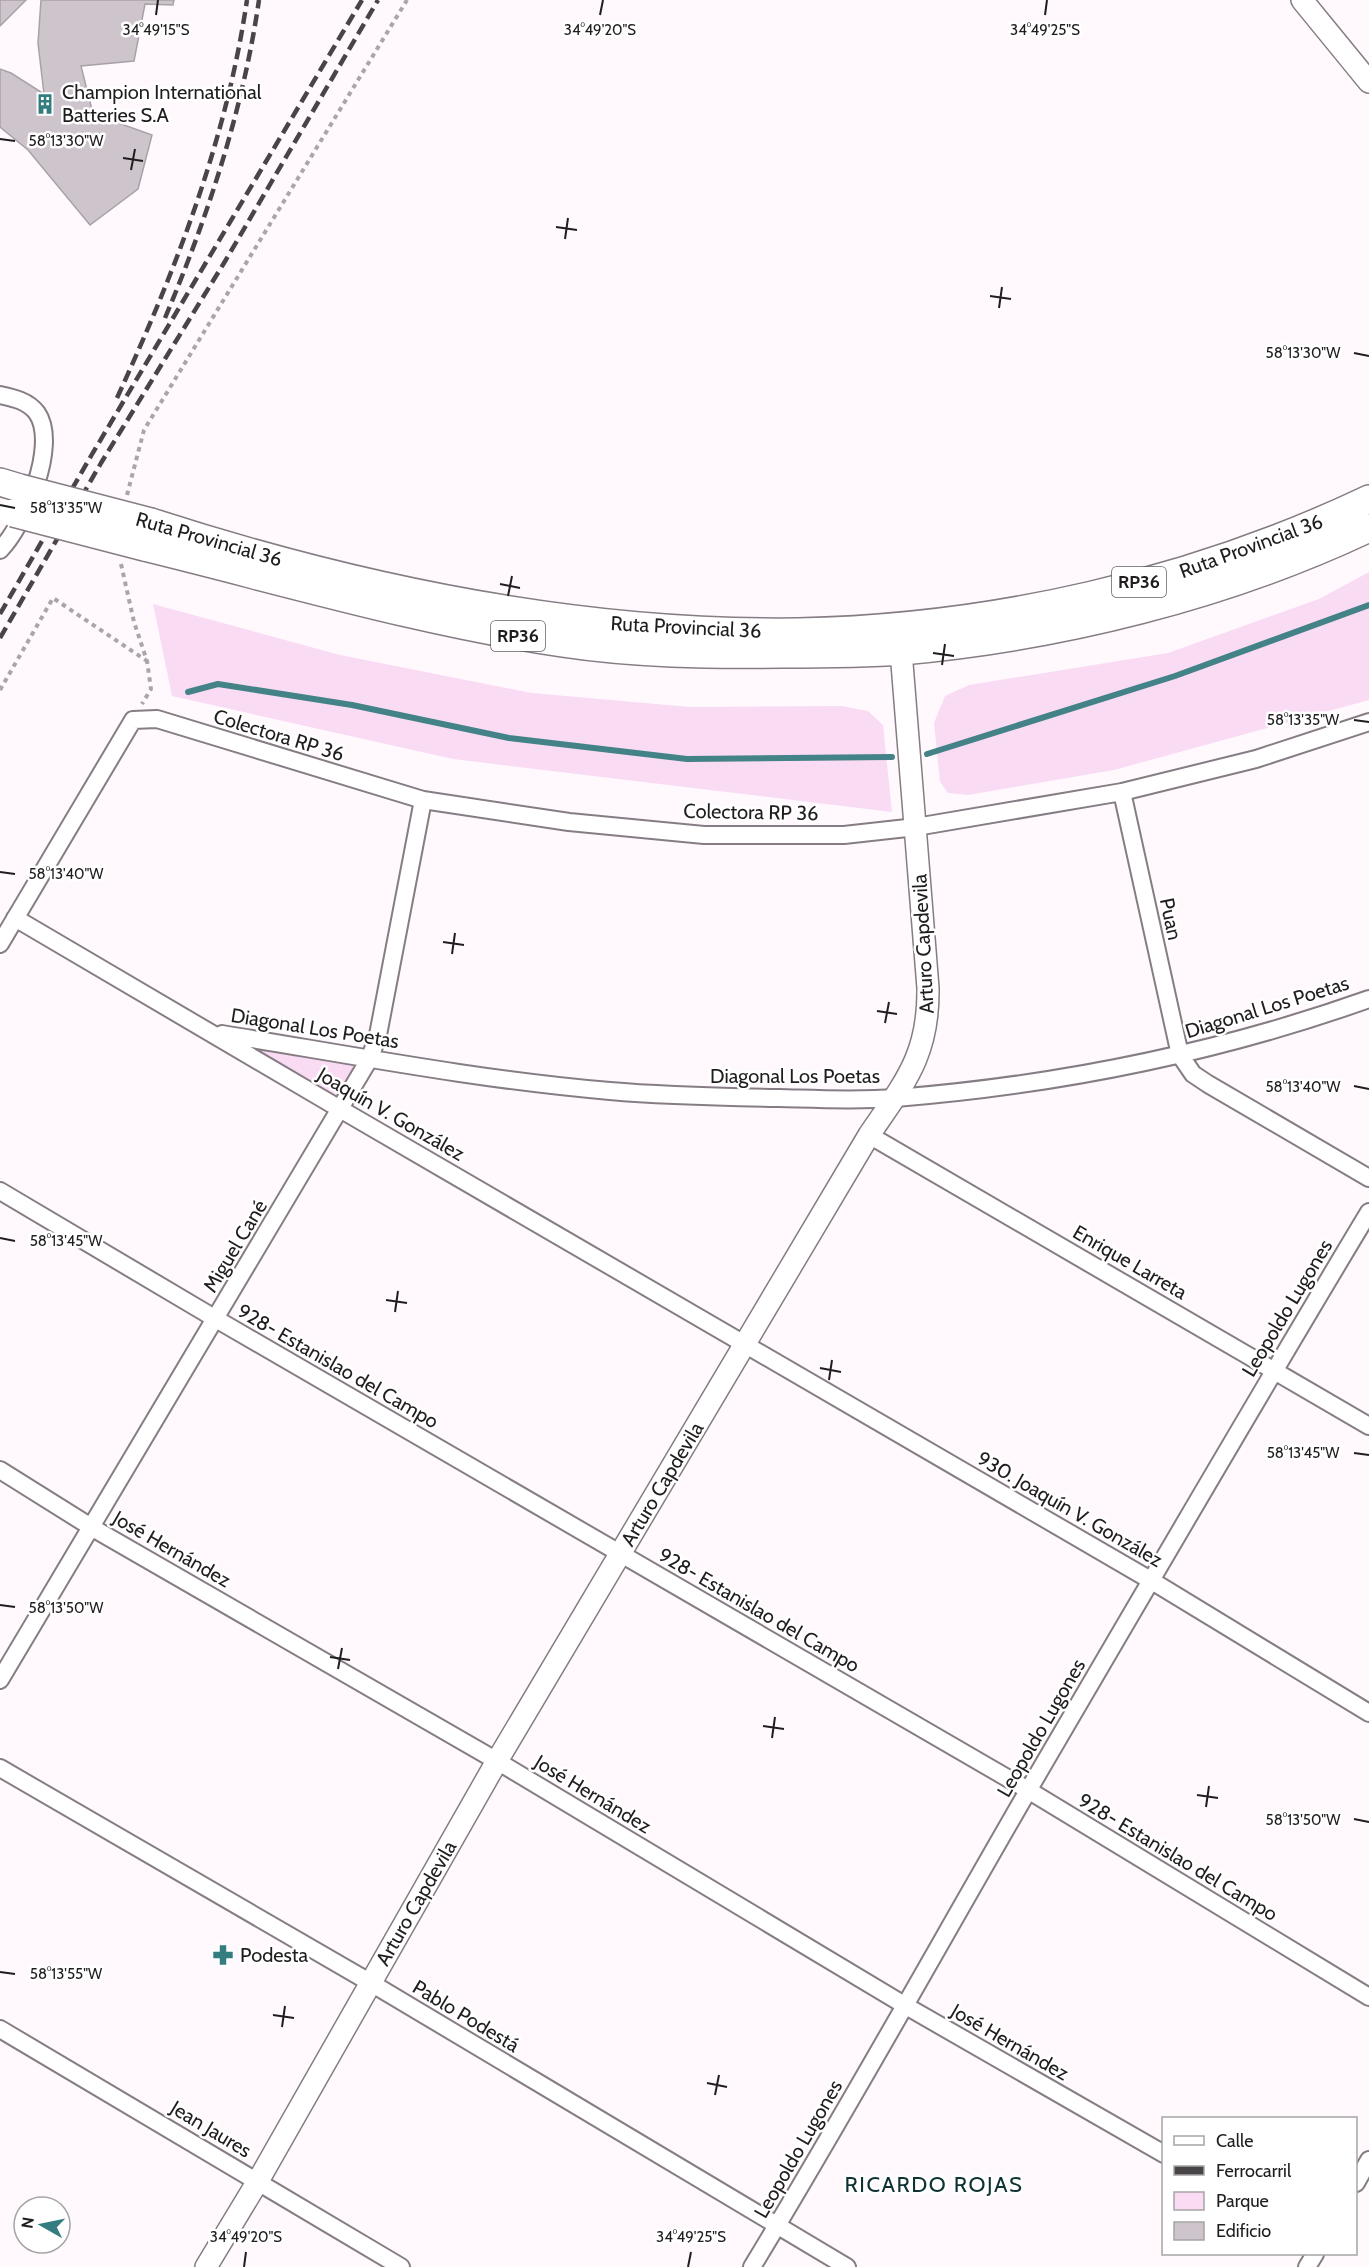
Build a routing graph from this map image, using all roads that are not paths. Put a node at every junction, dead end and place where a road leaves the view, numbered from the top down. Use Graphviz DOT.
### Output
graph roads {
  1 [pos="1302,0"];
  2 [pos="1369,82"];
  3 [pos="0,395"];
  4 [pos="1369,480"];
  5 [pos="8,498"];
  6 [pos="1369,499"];
  7 [pos="1369,528"];
  8 [pos="1369,537"];
  9 [pos="138,542"];
  10 [pos="1333,544"];
  11 [pos="0,550"];
  12 [pos="1172,574"];
  13 [pos="901,651"];
  14 [pos="1369,722"];
  15 [pos="1122,792"];
  16 [pos="423,800"];
  17 [pos="916,827"];
  18 [pos="15,918"];
  19 [pos="0,944"];
  20 [pos="1369,999"];
  21 [pos="213,1033"];
  22 [pos="1180,1055"];
  23 [pos="370,1058"];
  24 [pos="894,1098"];
  25 [pos="340,1110"];
  26 [pos="869,1135"];
  27 [pos="1369,1178"];
  28 [pos="0,1191"];
  29 [pos="1369,1212"];
  30 [pos="216,1319"];
  31 [pos="746,1345"];
  32 [pos="1274,1370"];
  33 [pos="1369,1426"];
  34 [pos="0,1470"];
  35 [pos="91,1527"];
  36 [pos="620,1553"];
  37 [pos="1152,1581"];
  38 [pos="0,1680"];
  39 [pos="1369,1713"];
  40 [pos="497,1761"];
  41 [pos="0,1768"];
  42 [pos="1028,1790"];
  43 [pos="371,1983"];
  44 [pos="1369,1997"];
  45 [pos="906,2006"];
  46 [pos="0,2029"];
  47 [pos="1162,2153"];
  48 [pos="1369,2160"];
  49 [pos="258,2181"];
  50 [pos="1357,2181"];
  51 [pos="777,2226"];
  52 [pos="206,2267"];
  53 [pos="401,2267"];
  54 [pos="752,2267"];
  55 [pos="847,2267"];
  1 -- 2 [label="street"];
  3 -- 11 [label="street"];
  4 -- 12 [label="main road"];
  5 -- 9 [label="main road, Ruta Provincial 36 / RP36, bridge"];
  6 -- 12 [label="main road, Ruta Provincial 36 / RP36"];
  7 -- 10 [label="main road, Ruta Provincial 36 / RP36"];
  8 -- 10 [label="main road"];
  9 -- 12 [label="main road, Ruta Provincial 36 / RP36"];
  9 -- 13 [label="main road, Ruta Provincial 36 / RP36"];
  10 -- 13 [label="main road, Ruta Provincial 36 / RP36"];
  13 -- 17 [label="street, Arturo Capdevila"];
  14 -- 15 [label="street, Colectora RP 36"];
  15 -- 17 [label="street, Colectora RP 36"];
  15 -- 22 [label="street, Puan"];
  16 -- 17 [label="street, Colectora RP 36"];
  16 -- 18 [label="street, Colectora RP 36"];
  16 -- 23 [label="street, Miguel Cané"];
  17 -- 24 [label="street, Arturo Capdevila"];
  18 -- 19 [label="street"];
  18 -- 21 [label="street, Joaquín V. González"];
  20 -- 22 [label="street, Diagonal Los Poetas"];
  21 -- 23 [label="street, Diagonal Los Poetas"];
  21 -- 25 [label="street, Joaquín V. González"];
  22 -- 24 [label="street, Diagonal Los Poetas"];
  22 -- 27 [label="street"];
  23 -- 24 [label="street, Diagonal Los Poetas"];
  23 -- 25 [label="street, Miguel Cané"];
  24 -- 26 [label="street, Arturo Capdevila"];
  25 -- 30 [label="street, Miguel Cané"];
  25 -- 31 [label="street, Joaquín V. González"];
  26 -- 31 [label="street, Arturo Capdevila"];
  26 -- 32 [label="street, Enrique Larreta"];
  28 -- 30 [label="street, 928- Estanislao del Campo"];
  29 -- 32 [label="street, Leopoldo Lugones"];
  30 -- 35 [label="street, Miguel Cané"];
  30 -- 36 [label="street, 928- Estanislao del Campo"];
  31 -- 36 [label="street, Arturo Capdevila"];
  31 -- 37 [label="street, 930. Joaquín V. González"];
  32 -- 33 [label="street, Enrique Larreta"];
  32 -- 37 [label="street, Leopoldo Lugones"];
  34 -- 35 [label="street, José Hernández"];
  35 -- 38 [label="street, Miguel Cané"];
  35 -- 40 [label="street, José Hernández"];
  36 -- 40 [label="street, Arturo Capdevila"];
  36 -- 42 [label="street, 928- Estanislao del Campo"];
  37 -- 39 [label="street, 930. Joaquín V. González"];
  37 -- 42 [label="street, Leopoldo Lugones"];
  40 -- 43 [label="street, Arturo Capdevila"];
  40 -- 45 [label="street, José Hernández"];
  41 -- 43 [label="street, Pablo Podestá"];
  42 -- 44 [label="street, 928- Estanislao del Campo"];
  42 -- 45 [label="street, Leopoldo Lugones"];
  43 -- 49 [label="street, Arturo Capdevila"];
  43 -- 51 [label="street, Pablo Podestá"];
  45 -- 47 [label="street, José Hernández"];
  45 -- 51 [label="street, Leopoldo Lugones"];
  46 -- 49 [label="street, Jean Jaures"];
  48 -- 50 [label="street"];
  49 -- 52 [label="street, Arturo Capdevila"];
  49 -- 53 [label="street, Jean Jaures"];
  51 -- 54 [label="street, Leopoldo Lugones"];
  51 -- 55 [label="street, Pablo Podestá"];
}
